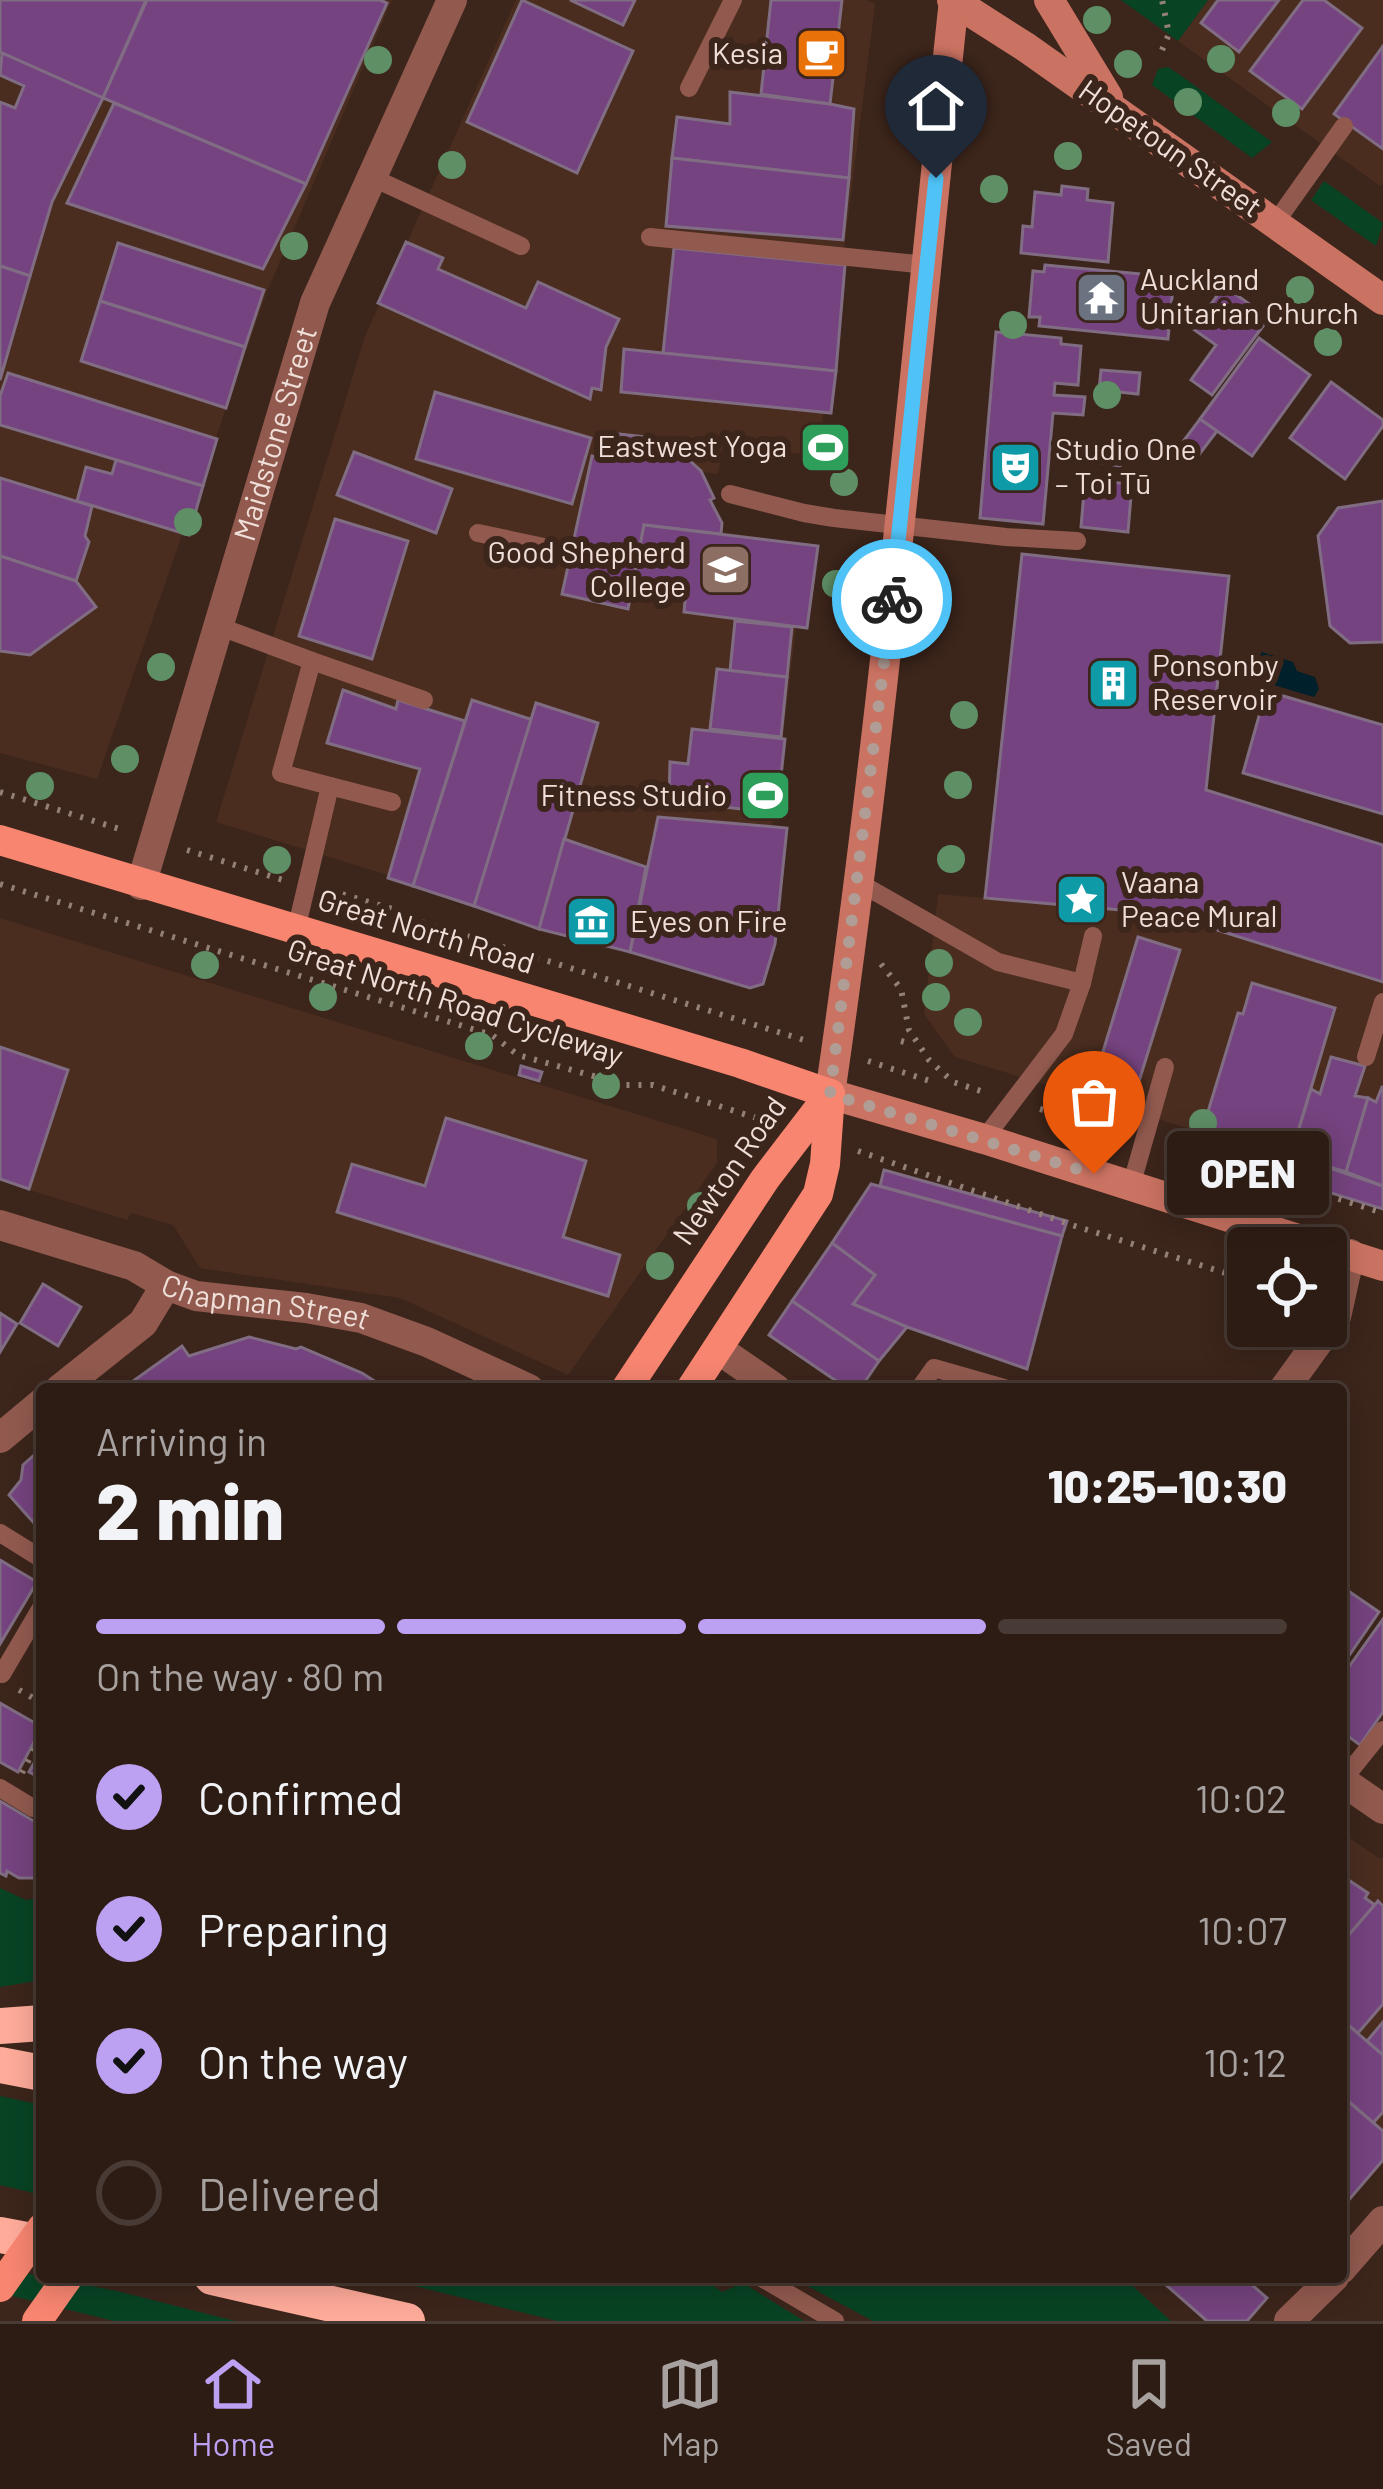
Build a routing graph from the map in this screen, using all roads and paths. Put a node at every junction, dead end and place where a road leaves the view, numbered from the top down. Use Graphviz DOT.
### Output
graph roads {
  1 [pos="452,0"];
  2 [pos="733,0"];
  3 [pos="953,0"];
  4 [pos="1049,0"];
  5 [pos="1162,0"];
  6 [pos="1162,50"];
  7 [pos="689,88"];
  8 [pos="1118,112"];
  9 [pos="1344,126"];
  10 [pos="371,176"];
  11 [pos="1275,223"];
  12 [pos="650,237"];
  13 [pos="521,246"];
  14 [pos="927,265"];
  15 [pos="1383,300"];
  16 [pos="730,494"];
  17 [pos="901,523"];
  18 [pos="478,533"];
  19 [pos="1077,542"];
  20 [pos="553,549"];
  21 [pos="218,626"];
  22 [pos="313,661"];
  23 [pos="424,700"];
  24 [pos="330,786"];
  25 [pos="0,792"];
  26 [pos="392,802"];
  27 [pos="154,839"];
  28 [pos="0,840"];
  29 [pos="858,882"];
  30 [pos="0,884"];
  31 [pos="141,885"];
  32 [pos="306,887"];
  33 [pos="853,928"];
  34 [pos="296,930"];
  35 [pos="1093,936"];
  36 [pos="1082,983"];
  37 [pos="1383,1002"];
  38 [pos="902,1041"];
  39 [pos="912,1044"];
  40 [pos="836,1051"];
  41 [pos="1366,1057"];
  42 [pos="1165,1067"];
  43 [pos="934,1082"];
  44 [pos="830,1094"];
  45 [pos="1014,1102"];
  46 [pos="800,1132"];
  47 [pos="1146,1137"];
  48 [pos="984,1139"];
  49 [pos="892,1163"];
  50 [pos="1131,1186"];
  51 [pos="1383,1214"];
  52 [pos="0,1226"];
  53 [pos="1350,1253"];
  54 [pos="1383,1266"];
  55 [pos="1227,1273"];
  56 [pos="166,1285"];
  57 [pos="718,1349"];
  58 [pos="67,1383"];
  59 [pos="516,1383"];
  60 [pos="630,1383"];
  61 [pos="695,1383"];
  62 [pos="767,1383"];
  63 [pos="923,1383"];
  64 [pos="986,1383"];
  65 [pos="1288,1383"];
  66 [pos="36,1408"];
  67 [pos="0,1438"];
  68 [pos="0,1533"];
  69 [pos="36,1554"];
  70 [pos="36,1616"];
  71 [pos="2,1674"];
  72 [pos="1383,1730"];
  73 [pos="36,1742"];
  74 [pos="1347,1773"];
  75 [pos="1347,1784"];
  76 [pos="5,1791"];
  77 [pos="36,1808"];
  78 [pos="1383,1809"];
  79 [pos="36,2023"];
  80 [pos="0,2026"];
  81 [pos="0,2065"];
  82 [pos="36,2072"];
  83 [pos="1383,2222"];
  84 [pos="0,2235"];
  85 [pos="36,2237"];
  86 [pos="36,2242"];
  87 [pos="1347,2262"];
  88 [pos="64,2283"];
  89 [pos="239,2283"];
  90 [pos="770,2283"];
  91 [pos="1314,2284"];
  92 [pos="0,2288"];
  93 [pos="37,2321"];
  94 [pos="407,2321"];
  95 [pos="836,2321"];
  96 [pos="1289,2321"];
  1 -- 10 [label="street, Maidstone Street"];
  2 -- 7 [label="lane"];
  3 -- 8 [label="main road, Hopetoun Street"];
  3 -- 14 [label="main road"];
  4 -- 8 [label="main road"];
  5 -- 6 [label="path"];
  8 -- 11 [label="main road, Hopetoun Street"];
  9 -- 11 [label="lane"];
  10 -- 13 [label="lane"];
  10 -- 21 [label="street, Maidstone Street"];
  11 -- 15 [label="main road, Hopetoun Street"];
  12 -- 14 [label="lane"];
  14 -- 17 [label="main road"];
  16 -- 17 [label="lane"];
  17 -- 19 [label="lane"];
  17 -- 29 [label="main road"];
  18 -- 20 [label="lane"];
  21 -- 22 [label="lane"];
  21 -- 27 [label="street, Maidstone Street"];
  22 -- 23 [label="lane"];
  22 -- 24 [label="lane"];
  24 -- 26 [label="lane"];
  24 -- 32 [label="lane"];
  25 -- 27 [label="path"];
  27 -- 31 [label="street, Maidstone Street"];
  27 -- 32 [label="path"];
  28 -- 31 [label="main road, Great North Road"];
  29 -- 33 [label="main road"];
  29 -- 36 [label="lane"];
  30 -- 46 [label="path, Great North Road Cycleway"];
  31 -- 34 [label="main road, Great North Road"];
  32 -- 34 [label="lane"];
  32 -- 40 [label="path"];
  33 -- 40 [label="main road"];
  33 -- 45 [label="path"];
  34 -- 44 [label="main road, Great North Road"];
  35 -- 36 [label="lane"];
  36 -- 45 [label="lane"];
  37 -- 41 [label="lane"];
  38 -- 39 [label="path"];
  40 -- 43 [label="path"];
  40 -- 44 [label="main road"];
  42 -- 47 [label="lane"];
  44 -- 46 [label="main road, Newton Road"];
  44 -- 48 [label="main road"];
  44 -- 57 [label="main road, Newton Road"];
  45 -- 47 [label="path"];
  45 -- 48 [label="lane"];
  46 -- 60 [label="main road, Newton Road"];
  47 -- 50 [label="lane"];
  47 -- 51 [label="path"];
  48 -- 50 [label="main road"];
  49 -- 55 [label="path"];
  50 -- 53 [label="main road"];
  52 -- 56 [label="street, Chapman Street"];
  53 -- 54 [label="main road"];
  53 -- 65 [label="street"];
  56 -- 58 [label="street"];
  56 -- 59 [label="street, Chapman Street"];
  57 -- 61 [label="main road, Newton Road"];
  57 -- 62 [label="street"];
  63 -- 64 [label="lane"];
  66 -- 67 [label="street"];
  68 -- 69 [label="lane"];
  70 -- 71 [label="lane"];
  72 -- 74 [label="lane"];
  73 -- 76 [label="path"];
  75 -- 78 [label="street"];
  76 -- 77 [label="lane"];
  79 -- 80 [label="highway"];
  81 -- 82 [label="highway"];
  83 -- 87 [label="street"];
  84 -- 86 [label="highway"];
  85 -- 92 [label="main road, bridge"];
  88 -- 93 [label="main road"];
  89 -- 94 [label="highway"];
  90 -- 95 [label="lane"];
  91 -- 96 [label="street"];
}
